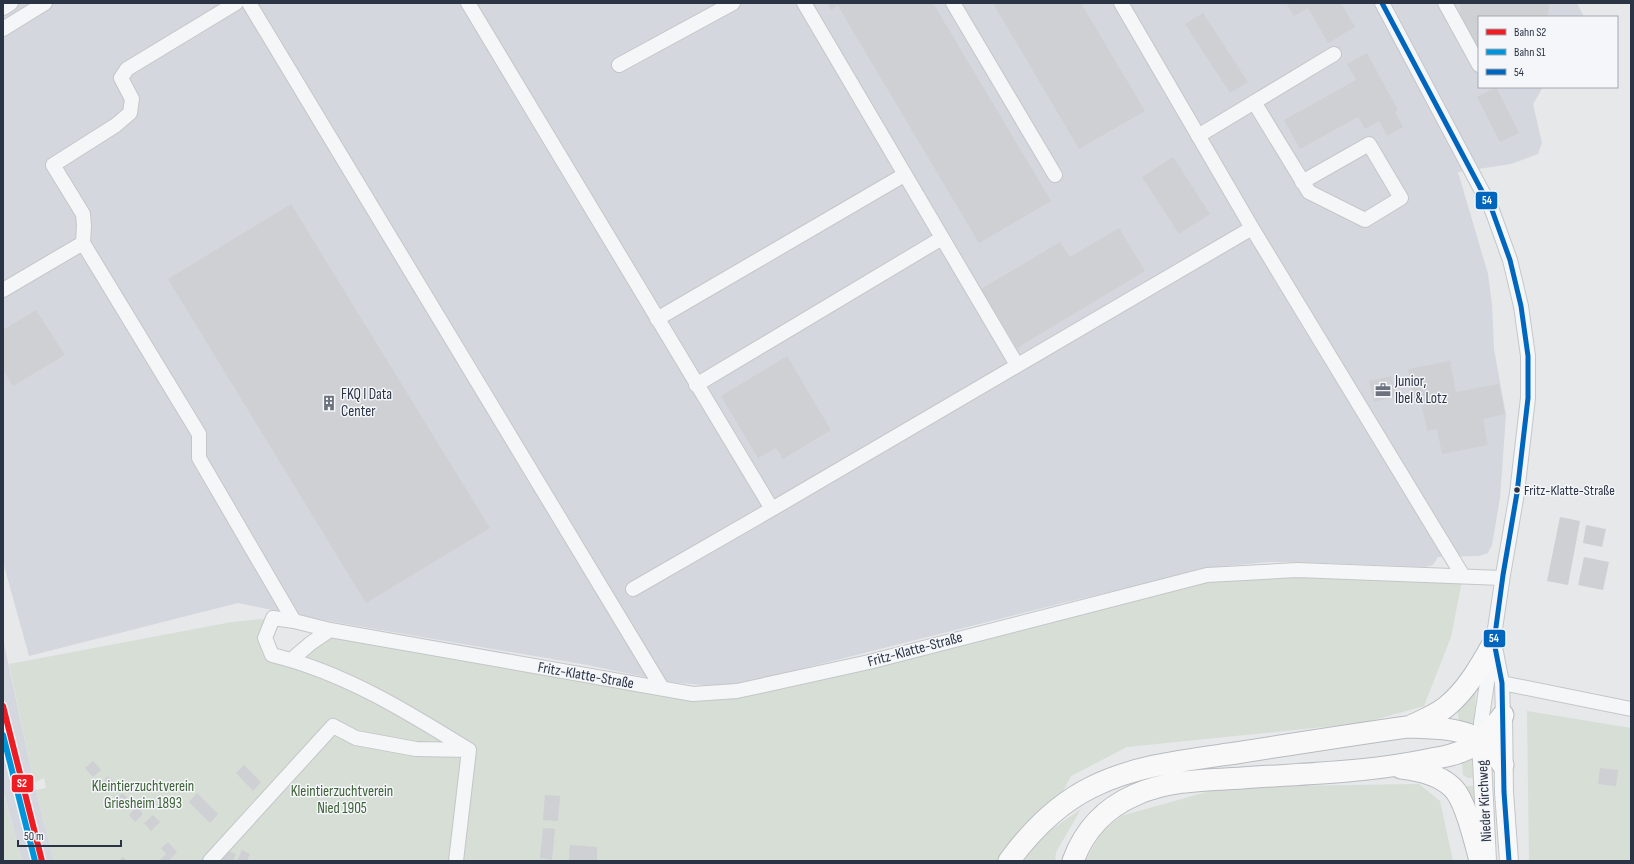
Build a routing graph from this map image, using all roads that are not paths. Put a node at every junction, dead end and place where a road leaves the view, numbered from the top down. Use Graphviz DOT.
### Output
graph roads {
  1 [pos="11,3"];
  2 [pos="45,3"];
  3 [pos="236,3"];
  4 [pos="249,3"];
  5 [pos="468,3"];
  6 [pos="733,3"];
  7 [pos="804,3"];
  8 [pos="953,3"];
  9 [pos="1121,3"];
  10 [pos="1382,3"];
  11 [pos="1446,3"];
  12 [pos="3,8"];
  13 [pos="3,29"];
  14 [pos="1334,54"];
  15 [pos="1478,63"];
  16 [pos="620,65"];
  17 [pos="1254,102"];
  18 [pos="1198,136"];
  19 [pos="904,175"];
  20 [pos="1055,175"];
  21 [pos="1302,182"];
  22 [pos="1252,228"];
  23 [pos="942,238"];
  24 [pos="83,242"];
  25 [pos="3,290"];
  26 [pos="657,319"];
  27 [pos="1017,365"];
  28 [pos="696,385"];
  29 [pos="772,508"];
  30 [pos="1463,576"];
  31 [pos="1502,578"];
  32 [pos="634,589"];
  33 [pos="294,621"];
  34 [pos="330,630"];
  35 [pos="1494,642"];
  36 [pos="291,660"];
  37 [pos="1502,683"];
  38 [pos="662,688"];
  39 [pos="1631,709"];
  40 [pos="1503,715"];
  41 [pos="1407,727"];
  42 [pos="1481,741"];
  43 [pos="469,750"];
  44 [pos="1503,765"];
  45 [pos="1387,767"];
  46 [pos="210,861"];
  47 [pos="456,861"];
  48 [pos="1009,861"];
  49 [pos="1073,861"];
  50 [pos="1480,861"];
  51 [pos="1487,861"];
  52 [pos="1509,861"];
  1 -- 12 [label="street"];
  2 -- 13 [label="street"];
  3 -- 24 [label="street"];
  4 -- 38 [label="street"];
  5 -- 26 [label="street"];
  6 -- 16 [label="street"];
  7 -- 19 [label="street"];
  8 -- 20 [label="street"];
  9 -- 18 [label="street"];
  10 -- 31 [label="street"];
  11 -- 15 [label="street"];
  14 -- 17 [label="street"];
  17 -- 18 [label="street"];
  17 -- 21 [label="street"];
  18 -- 22 [label="street"];
  19 -- 23 [label="street"];
  19 -- 26 [label="street"];
  21 -- 21 [label="street"];
  22 -- 27 [label="street"];
  22 -- 30 [label="street"];
  23 -- 27 [label="street"];
  23 -- 28 [label="street"];
  24 -- 25 [label="street"];
  24 -- 33 [label="street"];
  26 -- 28 [label="street"];
  27 -- 29 [label="street"];
  28 -- 29 [label="street"];
  29 -- 32 [label="street"];
  30 -- 31 [label="street, Fritz-Klatte-Straße"];
  30 -- 38 [label="street, Fritz-Klatte-Straße"];
  31 -- 35 [label="street"];
  33 -- 34 [label="street, Fritz-Klatte-Straße"];
  33 -- 36 [label="street, Fritz-Klatte-Straße"];
  34 -- 36 [label="street"];
  34 -- 38 [label="street, Fritz-Klatte-Straße"];
  35 -- 37 [label="street"];
  35 -- 41 [label="highway"];
  35 -- 42 [label="street"];
  36 -- 43 [label="street, Fritz-Klatte-Straße"];
  37 -- 39 [label="street"];
  37 -- 40 [label="street"];
  40 -- 42 [label="highway"];
  40 -- 44 [label="main road, Nieder Kirchweg"];
  41 -- 42 [label="highway"];
  41 -- 48 [label="highway"];
  42 -- 44 [label="highway"];
  42 -- 45 [label="highway"];
  42 -- 51 [label="main road, Nieder Kirchweg"];
  43 -- 46 [label="street"];
  43 -- 47 [label="street"];
  44 -- 52 [label="main road, Nieder Kirchweg"];
  45 -- 49 [label="highway"];
  45 -- 50 [label="highway"];
}
